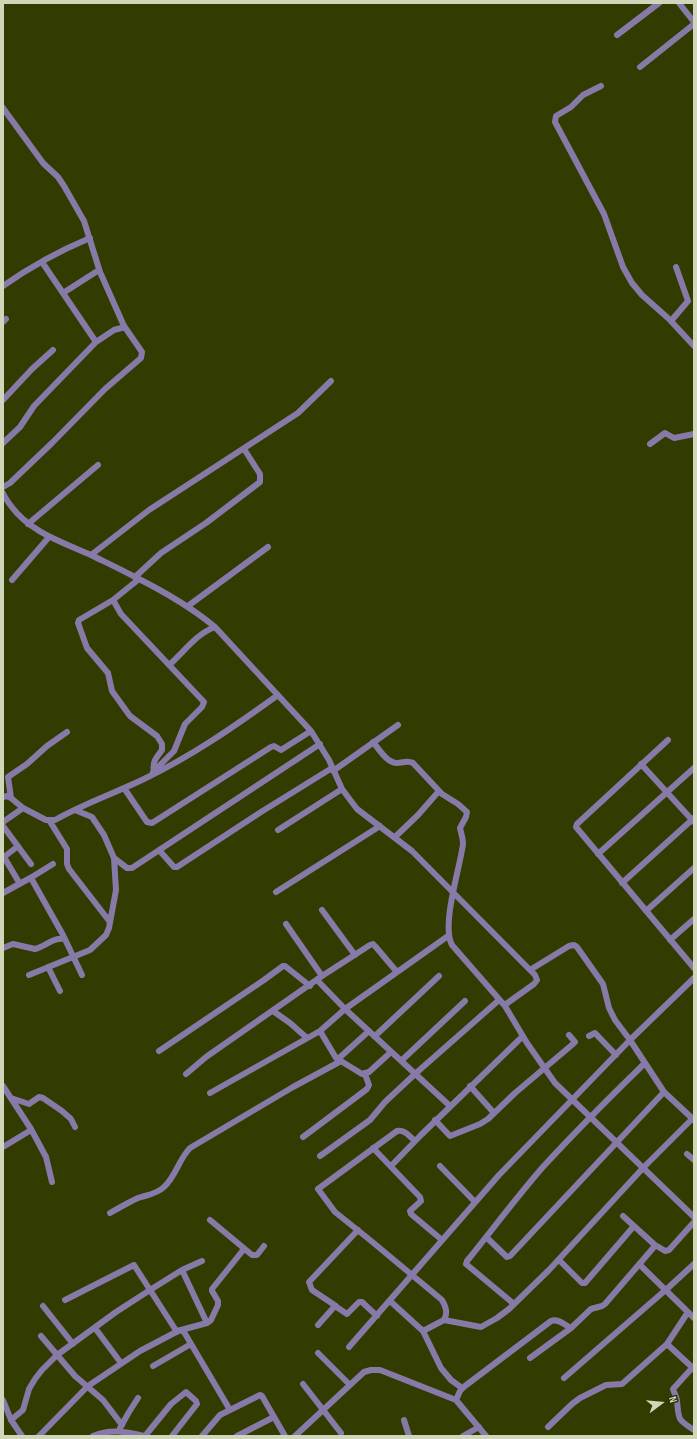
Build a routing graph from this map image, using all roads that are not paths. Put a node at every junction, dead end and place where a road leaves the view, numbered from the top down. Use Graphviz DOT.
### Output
graph roads {
  1 [pos="659,3"];
  2 [pos="679,3"];
  3 [pos="694,23"];
  4 [pos="617,35"];
  5 [pos="640,67"];
  6 [pos="601,86"];
  7 [pos="3,108"];
  8 [pos="90,238"];
  9 [pos="42,262"];
  10 [pos="676,268"];
  11 [pos="99,270"];
  12 [pos="3,286"];
  13 [pos="62,293"];
  14 [pos="672,321"];
  15 [pos="125,327"];
  16 [pos="96,342"];
  17 [pos="694,346"];
  18 [pos="53,350"];
  19 [pos="331,381"];
  20 [pos="3,400"];
  21 [pos="694,434"];
  22 [pos="3,443"];
  23 [pos="650,444"];
  24 [pos="244,449"];
  25 [pos="98,465"];
  26 [pos="3,487"];
  27 [pos="3,493"];
  28 [pos="28,524"];
  29 [pos="49,537"];
  30 [pos="268,546"];
  31 [pos="91,555"];
  32 [pos="137,578"];
  33 [pos="12,580"];
  34 [pos="113,600"];
  35 [pos="188,606"];
  36 [pos="215,627"];
  37 [pos="169,665"];
  38 [pos="278,695"];
  39 [pos="398,725"];
  40 [pos="311,731"];
  41 [pos="67,732"];
  42 [pos="668,740"];
  43 [pos="373,742"];
  44 [pos="320,744"];
  45 [pos="641,764"];
  46 [pos="694,768"];
  47 [pos="333,770"];
  48 [pos="152,774"];
  49 [pos="124,788"];
  50 [pos="342,790"];
  51 [pos="439,791"];
  52 [pos="667,792"];
  53 [pos="3,797"];
  54 [pos="11,798"];
  55 [pos="23,808"];
  56 [pos="75,810"];
  57 [pos="49,820"];
  58 [pos="693,820"];
  59 [pos="3,822"];
  60 [pos="3,826"];
  61 [pos="380,826"];
  62 [pos="278,830"];
  63 [pos="395,837"];
  64 [pos="18,846"];
  65 [pos="159,850"];
  66 [pos="598,854"];
  67 [pos="114,858"];
  68 [pos="31,864"];
  69 [pos="53,864"];
  70 [pos="10,867"];
  71 [pos="694,868"];
  72 [pos="3,871"];
  73 [pos="31,878"];
  74 [pos="622,883"];
  75 [pos="20,884"];
  76 [pos="276,892"];
  77 [pos="453,892"];
  78 [pos="3,893"];
  79 [pos="322,910"];
  80 [pos="646,911"];
  81 [pos="694,919"];
  82 [pos="110,922"];
  83 [pos="286,924"];
  84 [pos="448,936"];
  85 [pos="65,939"];
  86 [pos="670,940"];
  87 [pos="3,948"];
  88 [pos="355,954"];
  89 [pos="74,958"];
  90 [pos="48,967"];
  91 [pos="694,968"];
  92 [pos="530,970"];
  93 [pos="397,972"];
  94 [pos="29,975"];
  95 [pos="82,976"];
  96 [pos="439,976"];
  97 [pos="320,978"];
  98 [pos="694,978"];
  99 [pos="310,986"];
  100 [pos="60,991"];
  101 [pos="499,1000"];
  102 [pos="465,1001"];
  103 [pos="505,1006"];
  104 [pos="345,1009"];
  105 [pos="273,1011"];
  106 [pos="369,1031"];
  107 [pos="320,1032"];
  108 [pos="569,1035"];
  109 [pos="375,1036"];
  110 [pos="523,1036"];
  111 [pos="589,1036"];
  112 [pos="307,1038"];
  113 [pos="630,1040"];
  114 [pos="159,1051"];
  115 [pos="391,1052"];
  116 [pos="616,1055"];
  117 [pos="340,1060"];
  118 [pos="401,1061"];
  119 [pos="645,1063"];
  120 [pos="544,1068"];
  121 [pos="186,1074"];
  122 [pos="365,1074"];
  123 [pos="415,1074"];
  124 [pos="3,1086"];
  125 [pos="470,1086"];
  126 [pos="664,1092"];
  127 [pos="210,1093"];
  128 [pos="11,1098"];
  129 [pos="571,1100"];
  130 [pos="450,1106"];
  131 [pos="494,1113"];
  132 [pos="590,1118"];
  133 [pos="435,1120"];
  134 [pos="693,1120"];
  135 [pos="75,1127"];
  136 [pos="31,1130"];
  137 [pos="303,1137"];
  138 [pos="415,1141"];
  139 [pos="616,1143"];
  140 [pos="3,1147"];
  141 [pos="373,1148"];
  142 [pos="687,1154"];
  143 [pos="320,1156"];
  144 [pos="694,1160"];
  145 [pos="391,1166"];
  146 [pos="440,1166"];
  147 [pos="643,1168"];
  148 [pos="52,1182"];
  149 [pos="475,1202"];
  150 [pos="110,1213"];
  151 [pos="623,1216"];
  152 [pos="694,1217"];
  153 [pos="210,1220"];
  154 [pos="694,1222"];
  155 [pos="634,1226"];
  156 [pos="358,1230"];
  157 [pos="486,1237"];
  158 [pos="442,1240"];
  159 [pos="264,1246"];
  160 [pos="656,1246"];
  161 [pos="244,1249"];
  162 [pos="559,1260"];
  163 [pos="202,1261"];
  164 [pos="639,1264"];
  165 [pos="694,1264"];
  166 [pos="182,1270"];
  167 [pos="412,1275"];
  168 [pos="150,1290"];
  169 [pos="666,1290"];
  170 [pos="65,1300"];
  171 [pos="390,1301"];
  172 [pos="514,1304"];
  173 [pos="43,1306"];
  174 [pos="336,1306"];
  175 [pos="688,1312"];
  176 [pos="377,1316"];
  177 [pos="694,1318"];
  178 [pos="444,1320"];
  179 [pos="207,1323"];
  180 [pos="318,1325"];
  181 [pos="95,1328"];
  182 [pos="571,1328"];
  183 [pos="179,1331"];
  184 [pos="424,1331"];
  185 [pos="41,1336"];
  186 [pos="73,1344"];
  187 [pos="191,1344"];
  188 [pos="667,1344"];
  189 [pos="349,1347"];
  190 [pos="318,1353"];
  191 [pos="57,1355"];
  192 [pos="530,1358"];
  193 [pos="121,1363"];
  194 [pos="153,1366"];
  195 [pos="693,1368"];
  196 [pos="564,1378"];
  197 [pos="303,1384"];
  198 [pos="350,1385"];
  199 [pos="88,1386"];
  200 [pos="462,1388"];
  201 [pos="138,1398"];
  202 [pos="3,1400"];
  203 [pos="456,1400"];
  204 [pos="230,1410"];
  205 [pos="323,1410"];
  206 [pos="274,1417"];
  207 [pos="11,1420"];
  208 [pos="404,1420"];
  209 [pos="479,1427"];
  210 [pos="548,1427"];
  211 [pos="120,1428"];
  212 [pos="694,1430"];
  213 [pos="341,1434"];
  214 [pos="22,1436"];
  215 [pos="39,1436"];
  216 [pos="93,1436"];
  217 [pos="145,1436"];
  218 [pos="172,1436"];
  219 [pos="202,1436"];
  220 [pos="236,1436"];
  221 [pos="285,1436"];
  222 [pos="295,1436"];
  223 [pos="409,1436"];
  224 [pos="463,1436"];
  225 [pos="486,1436"];
  1 -- 4 [label="street"];
  2 -- 3 [label="street"];
  3 -- 5 [label="street"];
  6 -- 14 [label="street"];
  7 -- 8 [label="street"];
  8 -- 9 [label="street"];
  8 -- 11 [label="street"];
  9 -- 12 [label="street"];
  9 -- 13 [label="street"];
  10 -- 14 [label="street"];
  11 -- 13 [label="street"];
  11 -- 15 [label="street"];
  13 -- 16 [label="street"];
  14 -- 17 [label="street"];
  15 -- 16 [label="street"];
  15 -- 26 [label="street"];
  16 -- 22 [label="street"];
  18 -- 20 [label="street"];
  19 -- 24 [label="street"];
  21 -- 23 [label="street"];
  24 -- 31 [label="street"];
  24 -- 32 [label="street"];
  25 -- 28 [label="street"];
  27 -- 28 [label="street"];
  28 -- 29 [label="street"];
  29 -- 31 [label="street"];
  29 -- 33 [label="street"];
  30 -- 35 [label="street"];
  31 -- 32 [label="street"];
  32 -- 34 [label="street"];
  32 -- 35 [label="street"];
  34 -- 37 [label="street"];
  34 -- 48 [label="street"];
  35 -- 36 [label="street"];
  36 -- 37 [label="street"];
  36 -- 38 [label="street"];
  37 -- 48 [label="street"];
  38 -- 40 [label="street"];
  38 -- 48 [label="street"];
  39 -- 43 [label="street"];
  40 -- 44 [label="street"];
  40 -- 49 [label="street"];
  41 -- 54 [label="street"];
  42 -- 45 [label="street"];
  43 -- 47 [label="street"];
  43 -- 51 [label="street"];
  44 -- 47 [label="street"];
  44 -- 65 [label="street"];
  45 -- 52 [label="street"];
  45 -- 66 [label="street"];
  46 -- 52 [label="street"];
  47 -- 50 [label="street"];
  47 -- 65 [label="street"];
  48 -- 49 [label="street"];
  49 -- 56 [label="street"];
  50 -- 61 [label="street"];
  50 -- 62 [label="street"];
  51 -- 63 [label="street"];
  51 -- 77 [label="street"];
  52 -- 58 [label="street"];
  52 -- 66 [label="street"];
  53 -- 54 [label="street"];
  54 -- 55 [label="street"];
  55 -- 57 [label="street"];
  55 -- 59 [label="street"];
  56 -- 57 [label="street"];
  56 -- 67 [label="street"];
  57 -- 82 [label="street"];
  58 -- 74 [label="street"];
  60 -- 64 [label="street"];
  61 -- 63 [label="street"];
  61 -- 76 [label="street"];
  63 -- 77 [label="street"];
  64 -- 68 [label="street"];
  64 -- 70 [label="street"];
  65 -- 67 [label="street"];
  66 -- 74 [label="street"];
  67 -- 82 [label="street"];
  69 -- 73 [label="street"];
  70 -- 72 [label="street"];
  70 -- 75 [label="street"];
  71 -- 80 [label="street"];
  73 -- 75 [label="street"];
  73 -- 85 [label="street"];
  74 -- 80 [label="street"];
  75 -- 78 [label="street"];
  77 -- 84 [label="street"];
  77 -- 92 [label="street"];
  79 -- 88 [label="street"];
  80 -- 86 [label="street"];
  81 -- 86 [label="street"];
  82 -- 89 [label="street"];
  83 -- 97 [label="street"];
  84 -- 93 [label="street"];
  84 -- 101 [label="street"];
  85 -- 87 [label="street"];
  85 -- 89 [label="street"];
  86 -- 91 [label="street"];
  88 -- 93 [label="street"];
  88 -- 97 [label="street"];
  89 -- 90 [label="street"];
  89 -- 95 [label="street"];
  90 -- 94 [label="street"];
  90 -- 100 [label="street"];
  92 -- 103 [label="street"];
  92 -- 113 [label="street"];
  93 -- 104 [label="street"];
  96 -- 109 [label="street"];
  97 -- 99 [label="street"];
  97 -- 104 [label="street"];
  98 -- 113 [label="street"];
  99 -- 105 [label="street"];
  99 -- 114 [label="street"];
  101 -- 103 [label="street"];
  101 -- 123 [label="street"];
  102 -- 118 [label="street"];
  103 -- 110 [label="street"];
  104 -- 106 [label="street"];
  104 -- 107 [label="street"];
  105 -- 112 [label="street"];
  105 -- 121 [label="street"];
  106 -- 109 [label="street"];
  106 -- 117 [label="street"];
  107 -- 112 [label="street"];
  107 -- 117 [label="street"];
  108 -- 120 [label="street"];
  109 -- 115 [label="street"];
  110 -- 120 [label="street"];
  110 -- 125 [label="street"];
  111 -- 116 [label="street"];
  112 -- 127 [label="street"];
  113 -- 116 [label="street"];
  113 -- 119 [label="street"];
  115 -- 118 [label="street"];
  115 -- 122 [label="street"];
  116 -- 129 [label="street"];
  117 -- 122 [label="street"];
  117 -- 150 [label="street"];
  118 -- 123 [label="street"];
  119 -- 126 [label="street"];
  119 -- 132 [label="street"];
  120 -- 129 [label="street"];
  120 -- 131 [label="street"];
  122 -- 137 [label="street"];
  123 -- 130 [label="street"];
  123 -- 143 [label="street"];
  124 -- 128 [label="street"];
  125 -- 130 [label="street"];
  125 -- 131 [label="street"];
  126 -- 134 [label="street"];
  126 -- 139 [label="street"];
  128 -- 135 [label="street"];
  128 -- 136 [label="street"];
  129 -- 132 [label="street"];
  129 -- 149 [label="street"];
  130 -- 133 [label="street"];
  131 -- 133 [label="street"];
  132 -- 139 [label="street"];
  132 -- 157 [label="street"];
  133 -- 138 [label="street"];
  134 -- 147 [label="street"];
  136 -- 140 [label="street"];
  136 -- 148 [label="street"];
  138 -- 141 [label="street"];
  138 -- 145 [label="street"];
  139 -- 147 [label="street"];
  139 -- 157 [label="street"];
  141 -- 145 [label="street"];
  141 -- 156 [label="street"];
  142 -- 144 [label="street"];
  145 -- 158 [label="street"];
  146 -- 149 [label="street"];
  147 -- 152 [label="street"];
  147 -- 162 [label="street"];
  149 -- 158 [label="street"];
  151 -- 155 [label="street"];
  153 -- 161 [label="street"];
  154 -- 160 [label="street"];
  155 -- 160 [label="street"];
  155 -- 162 [label="street"];
  156 -- 167 [label="street"];
  156 -- 174 [label="street"];
  157 -- 172 [label="street"];
  158 -- 167 [label="street"];
  159 -- 161 [label="street"];
  160 -- 164 [label="street"];
  161 -- 179 [label="street"];
  162 -- 172 [label="street"];
  163 -- 166 [label="street"];
  164 -- 169 [label="street"];
  164 -- 182 [label="street"];
  165 -- 169 [label="street"];
  166 -- 168 [label="street"];
  166 -- 179 [label="street"];
  167 -- 171 [label="street"];
  167 -- 178 [label="street"];
  168 -- 170 [label="street"];
  168 -- 181 [label="street"];
  168 -- 183 [label="street"];
  169 -- 175 [label="street"];
  169 -- 196 [label="street"];
  171 -- 176 [label="street"];
  171 -- 184 [label="street"];
  172 -- 178 [label="street"];
  173 -- 186 [label="street"];
  174 -- 176 [label="street"];
  174 -- 180 [label="street"];
  175 -- 177 [label="street"];
  175 -- 188 [label="street"];
  176 -- 189 [label="street"];
  178 -- 184 [label="street"];
  179 -- 183 [label="street"];
  181 -- 186 [label="street"];
  181 -- 193 [label="street"];
  182 -- 192 [label="street"];
  182 -- 200 [label="street"];
  183 -- 187 [label="street"];
  183 -- 193 [label="street"];
  184 -- 200 [label="street"];
  185 -- 191 [label="street"];
  186 -- 191 [label="street"];
  187 -- 194 [label="street"];
  187 -- 204 [label="street"];
  188 -- 195 [label="street"];
  188 -- 210 [label="street"];
  190 -- 198 [label="street"];
  191 -- 199 [label="street"];
  191 -- 207 [label="street"];
  193 -- 199 [label="street"];
  195 -- 212 [label="street"];
  197 -- 205 [label="street"];
  198 -- 203 [label="street"];
  198 -- 205 [label="street"];
  199 -- 211 [label="street"];
  199 -- 215 [label="street"];
  200 -- 203 [label="street"];
  201 -- 211 [label="street"];
  202 -- 207 [label="street"];
  203 -- 209 [label="street"];
  204 -- 206 [label="street"];
  204 -- 219 [label="street"];
  205 -- 213 [label="street"];
  205 -- 222 [label="street"];
  206 -- 220 [label="street"];
  206 -- 221 [label="street"];
  207 -- 214 [label="street"];
  208 -- 223 [label="street"];
  209 -- 224 [label="street"];
  209 -- 225 [label="street"];
  211 -- 216 [label="street"];
  211 -- 217 [label="street"];
  217 -- 218 [label="street"];
}
